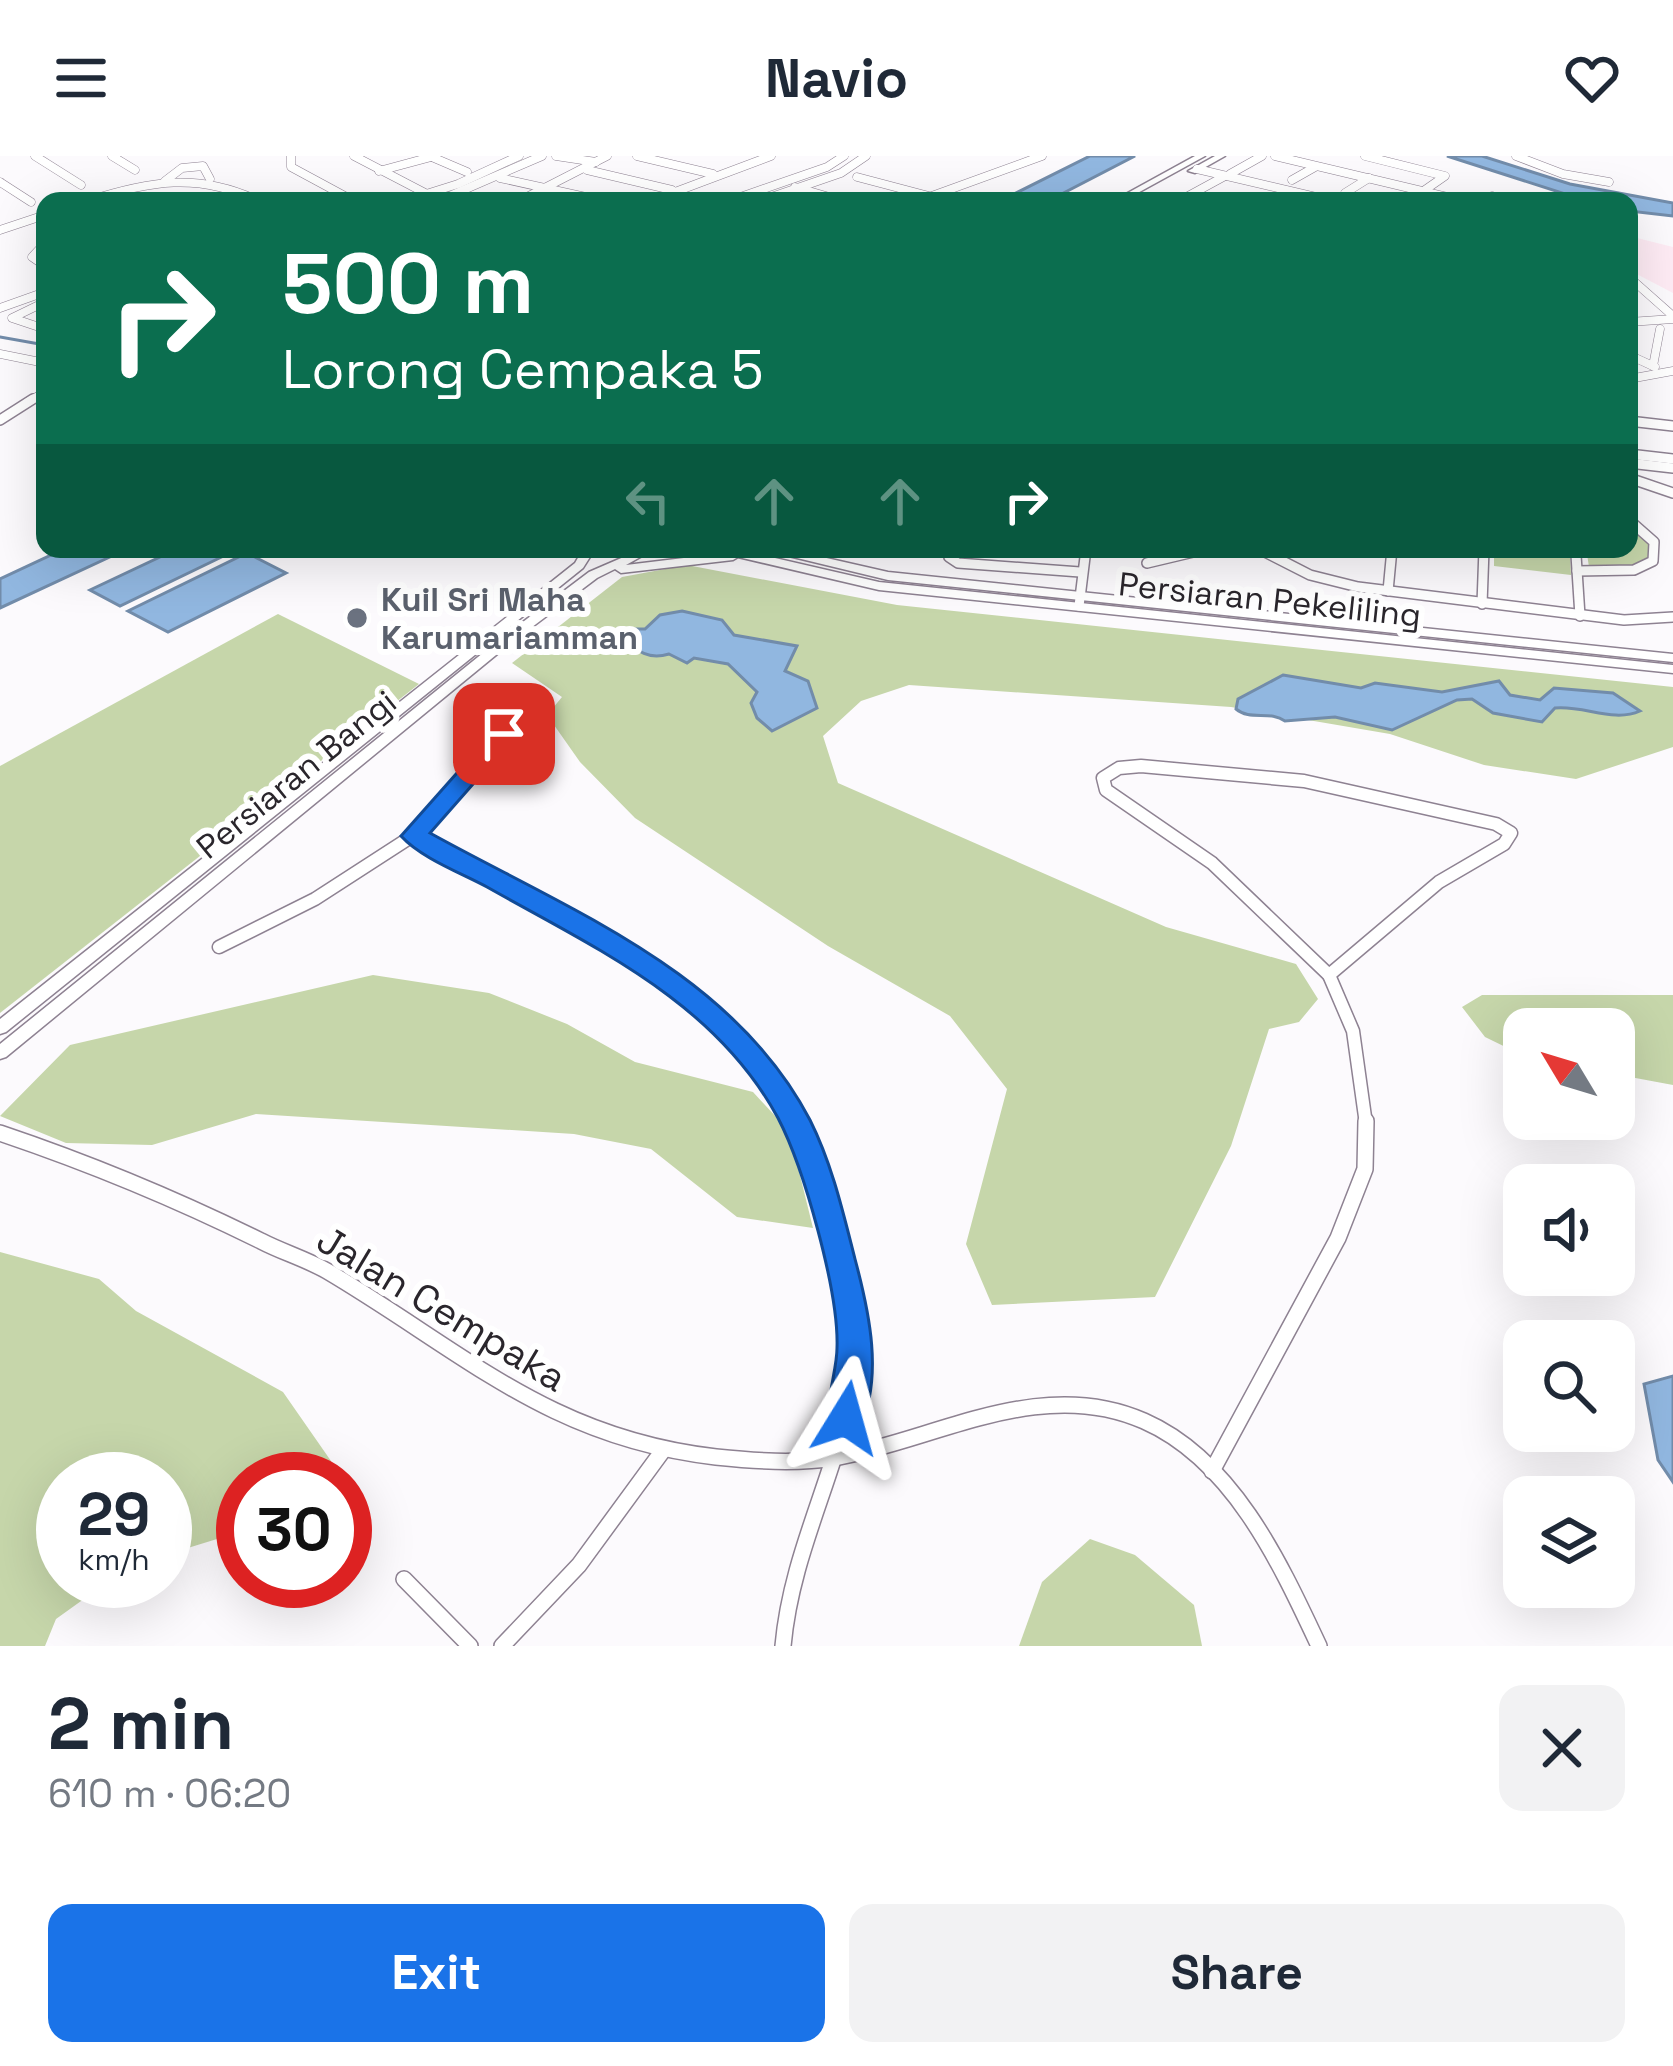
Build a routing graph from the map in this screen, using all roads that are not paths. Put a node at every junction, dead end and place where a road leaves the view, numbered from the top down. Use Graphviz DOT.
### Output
graph roads {
  1 [pos="35,156"];
  2 [pos="112,156"];
  3 [pos="354,156"];
  4 [pos="433,156"];
  5 [pos="519,156"];
  6 [pos="542,156"];
  7 [pos="556,156"];
  8 [pos="607,156"];
  9 [pos="637,156"];
  10 [pos="771,156"];
  11 [pos="844,156"];
  12 [pos="866,156"];
  13 [pos="1042,156"];
  14 [pos="1262,156"];
  15 [pos="1275,156"];
  16 [pos="1367,156"];
  17 [pos="1516,156"];
  18 [pos="290,157"];
  19 [pos="278,158"];
  20 [pos="728,158"];
  21 [pos="596,163"];
  22 [pos="1203,163"];
  23 [pos="740,165"];
  24 [pos="1316,166"];
  25 [pos="135,170"];
  26 [pos="587,170"];
  27 [pos="379,171"];
  28 [pos="467,172"];
  29 [pos="1343,172"];
  30 [pos="1224,173"];
  31 [pos="715,174"];
  32 [pos="498,177"];
  33 [pos="857,177"];
  34 [pos="210,178"];
  35 [pos="1369,178"];
  36 [pos="1292,180"];
  37 [pos="165,181"];
  38 [pos="0,182"];
  39 [pos="1609,182"];
  40 [pos="1498,184"];
  41 [pos="81,185"];
  42 [pos="794,187"];
  43 [pos="550,188"];
  44 [pos="673,190"];
  45 [pos="1424,191"];
  46 [pos="113,192"];
  47 [pos="240,192"];
  48 [pos="337,192"];
  49 [pos="423,192"];
  50 [pos="432,192"];
  51 [pos="461,192"];
  52 [pos="540,192"];
  53 [pos="565,192"];
  54 [pos="669,192"];
  55 [pos="755,192"];
  56 [pos="782,192"];
  57 [pos="812,192"];
  58 [pos="914,192"];
  59 [pos="940,192"];
  60 [pos="1145,192"];
  61 [pos="1145,192"];
  62 [pos="1193,192"];
  63 [pos="1276,192"];
  64 [pos="1294,192"];
  65 [pos="1347,192"];
  66 [pos="1428,192"];
  67 [pos="1493,192"];
  68 [pos="36,206"];
  69 [pos="36,217"];
  70 [pos="30,220"];
  71 [pos="36,222"];
  72 [pos="0,230"];
  73 [pos="1638,285"];
  74 [pos="36,295"];
  75 [pos="36,306"];
  76 [pos="0,308"];
  77 [pos="1673,317"];
  78 [pos="1638,321"];
  79 [pos="36,327"];
  80 [pos="1660,329"];
  81 [pos="0,350"];
  82 [pos="36,356"];
  83 [pos="1663,369"];
  84 [pos="36,398"];
  85 [pos="0,420"];
  86 [pos="1638,422"];
  87 [pos="1673,425"];
  88 [pos="1638,460"];
  89 [pos="1673,464"];
  90 [pos="1638,481"];
  91 [pos="1673,493"];
  92 [pos="1638,528"];
  93 [pos="575,558"];
  94 [pos="582,558"];
  95 [pos="630,558"];
  96 [pos="686,558"];
  97 [pos="758,558"];
  98 [pos="811,558"];
  99 [pos="950,558"];
  100 [pos="1084,558"];
  101 [pos="1169,558"];
  102 [pos="1277,558"];
  103 [pos="1391,558"];
  104 [pos="1484,558"];
  105 [pos="1576,558"];
  106 [pos="1148,563"];
  107 [pos="1577,571"];
  108 [pos="571,572"];
  109 [pos="1080,572"];
  110 [pos="574,590"];
  111 [pos="1388,591"];
  112 [pos="1079,601"];
  113 [pos="1482,604"];
  114 [pos="1580,616"];
  115 [pos="1673,617"];
  116 [pos="1673,658"];
  117 [pos="1673,669"];
  118 [pos="504,734"];
  119 [pos="414,836"];
  120 [pos="219,947"];
  121 [pos="1329,975"];
  122 [pos="0,1028"];
  123 [pos="0,1053"];
  124 [pos="0,1133"];
  125 [pos="664,1449"];
  126 [pos="833,1458"];
  127 [pos="1212,1471"];
  128 [pos="404,1579"];
  129 [pos="470,1646"];
  130 [pos="502,1646"];
  131 [pos="783,1646"];
  132 [pos="1319,1646"];
  1 -- 41 [label="street"];
  2 -- 25 [label="street"];
  3 -- 27 [label="street"];
  4 -- 27 [label="street"];
  4 -- 28 [label="street"];
  5 -- 50 [label="street"];
  6 -- 32 [label="street"];
  7 -- 21 [label="street"];
  8 -- 21 [label="street"];
  9 -- 31 [label="street"];
  10 -- 23 [label="street"];
  11 -- 55 [label="street"];
  12 -- 42 [label="street"];
  13 -- 59 [label="street"];
  14 -- 30 [label="street"];
  15 -- 24 [label="street"];
  16 -- 29 [label="street"];
  16 -- 45 [label="street"];
  17 -- 39 [label="street"];
  18 -- 19 [label="street"];
  18 -- 48 [label="street"];
  20 -- 23 [label="street"];
  21 -- 26 [label="street"];
  22 -- 30 [label="main road"];
  22 -- 30 [label="main road"];
  22 -- 60 [label="main road"];
  22 -- 61 [label="main road"];
  23 -- 31 [label="street"];
  24 -- 29 [label="street"];
  24 -- 36 [label="street"];
  26 -- 43 [label="street"];
  26 -- 44 [label="street"];
  27 -- 49 [label="street"];
  29 -- 35 [label="street"];
  30 -- 62 [label="street"];
  30 -- 63 [label="street"];
  30 -- 64 [label="street"];
  31 -- 44 [label="street"];
  32 -- 43 [label="street"];
  32 -- 51 [label="street"];
  33 -- 58 [label="street"];
  34 -- 37 [label="street"];
  34 -- 37 [label="street"];
  34 -- 47 [label="street"];
  35 -- 45 [label="street"];
  35 -- 65 [label="street"];
  37 -- 46 [label="street"];
  38 -- 68 [label="street"];
  40 -- 67 [label="street"];
  42 -- 56 [label="street"];
  42 -- 57 [label="street"];
  43 -- 52 [label="street"];
  43 -- 53 [label="street"];
  44 -- 54 [label="street"];
  45 -- 66 [label="street"];
  69 -- 70 [label="street"];
  70 -- 71 [label="street"];
  70 -- 72 [label="street"];
  73 -- 77 [label="street"];
  74 -- 76 [label="street"];
  75 -- 79 [label="street"];
  77 -- 78 [label="street"];
  80 -- 83 [label="street"];
  81 -- 82 [label="street"];
  84 -- 85 [label="street"];
  86 -- 87 [label="street"];
  88 -- 89 [label="street"];
  90 -- 91 [label="street"];
  92 -- 107 [label="street"];
  93 -- 108 [label="main road"];
  94 -- 108 [label="main road, Persiaran Bangi"];
  95 -- 110 [label="main road, Persiaran Bangi"];
  96 -- 110 [label="main road"];
  97 -- 112 [label="main road, Persiaran Pekeliling"];
  98 -- 112 [label="main road, Persiaran Pekeliling"];
  99 -- 109 [label="street"];
  100 -- 109 [label="street"];
  101 -- 106 [label="street"];
  102 -- 111 [label="street"];
  103 -- 111 [label="street"];
  104 -- 113 [label="street"];
  105 -- 107 [label="street"];
  107 -- 114 [label="street"];
  108 -- 122 [label="main road, Persiaran Bangi"];
  109 -- 112 [label="street"];
  110 -- 123 [label="main road, Persiaran Bangi"];
  111 -- 113 [label="street"];
  112 -- 116 [label="main road, Persiaran Pekeliling"];
  112 -- 117 [label="main road, Persiaran Pekeliling"];
  113 -- 114 [label="street"];
  114 -- 115 [label="street"];
  118 -- 119 [label="street"];
  119 -- 120 [label="street"];
  119 -- 126 [label="street"];
  121 -- 121 [label="street"];
  121 -- 127 [label="street"];
  124 -- 125 [label="street, Jalan Cempaka"];
  125 -- 126 [label="street, Jalan Cempaka"];
  125 -- 130 [label="street"];
  126 -- 127 [label="street, Jalan Cempaka"];
  126 -- 131 [label="street"];
  127 -- 132 [label="street, Jalan Cempaka"];
  128 -- 129 [label="street"];
}
